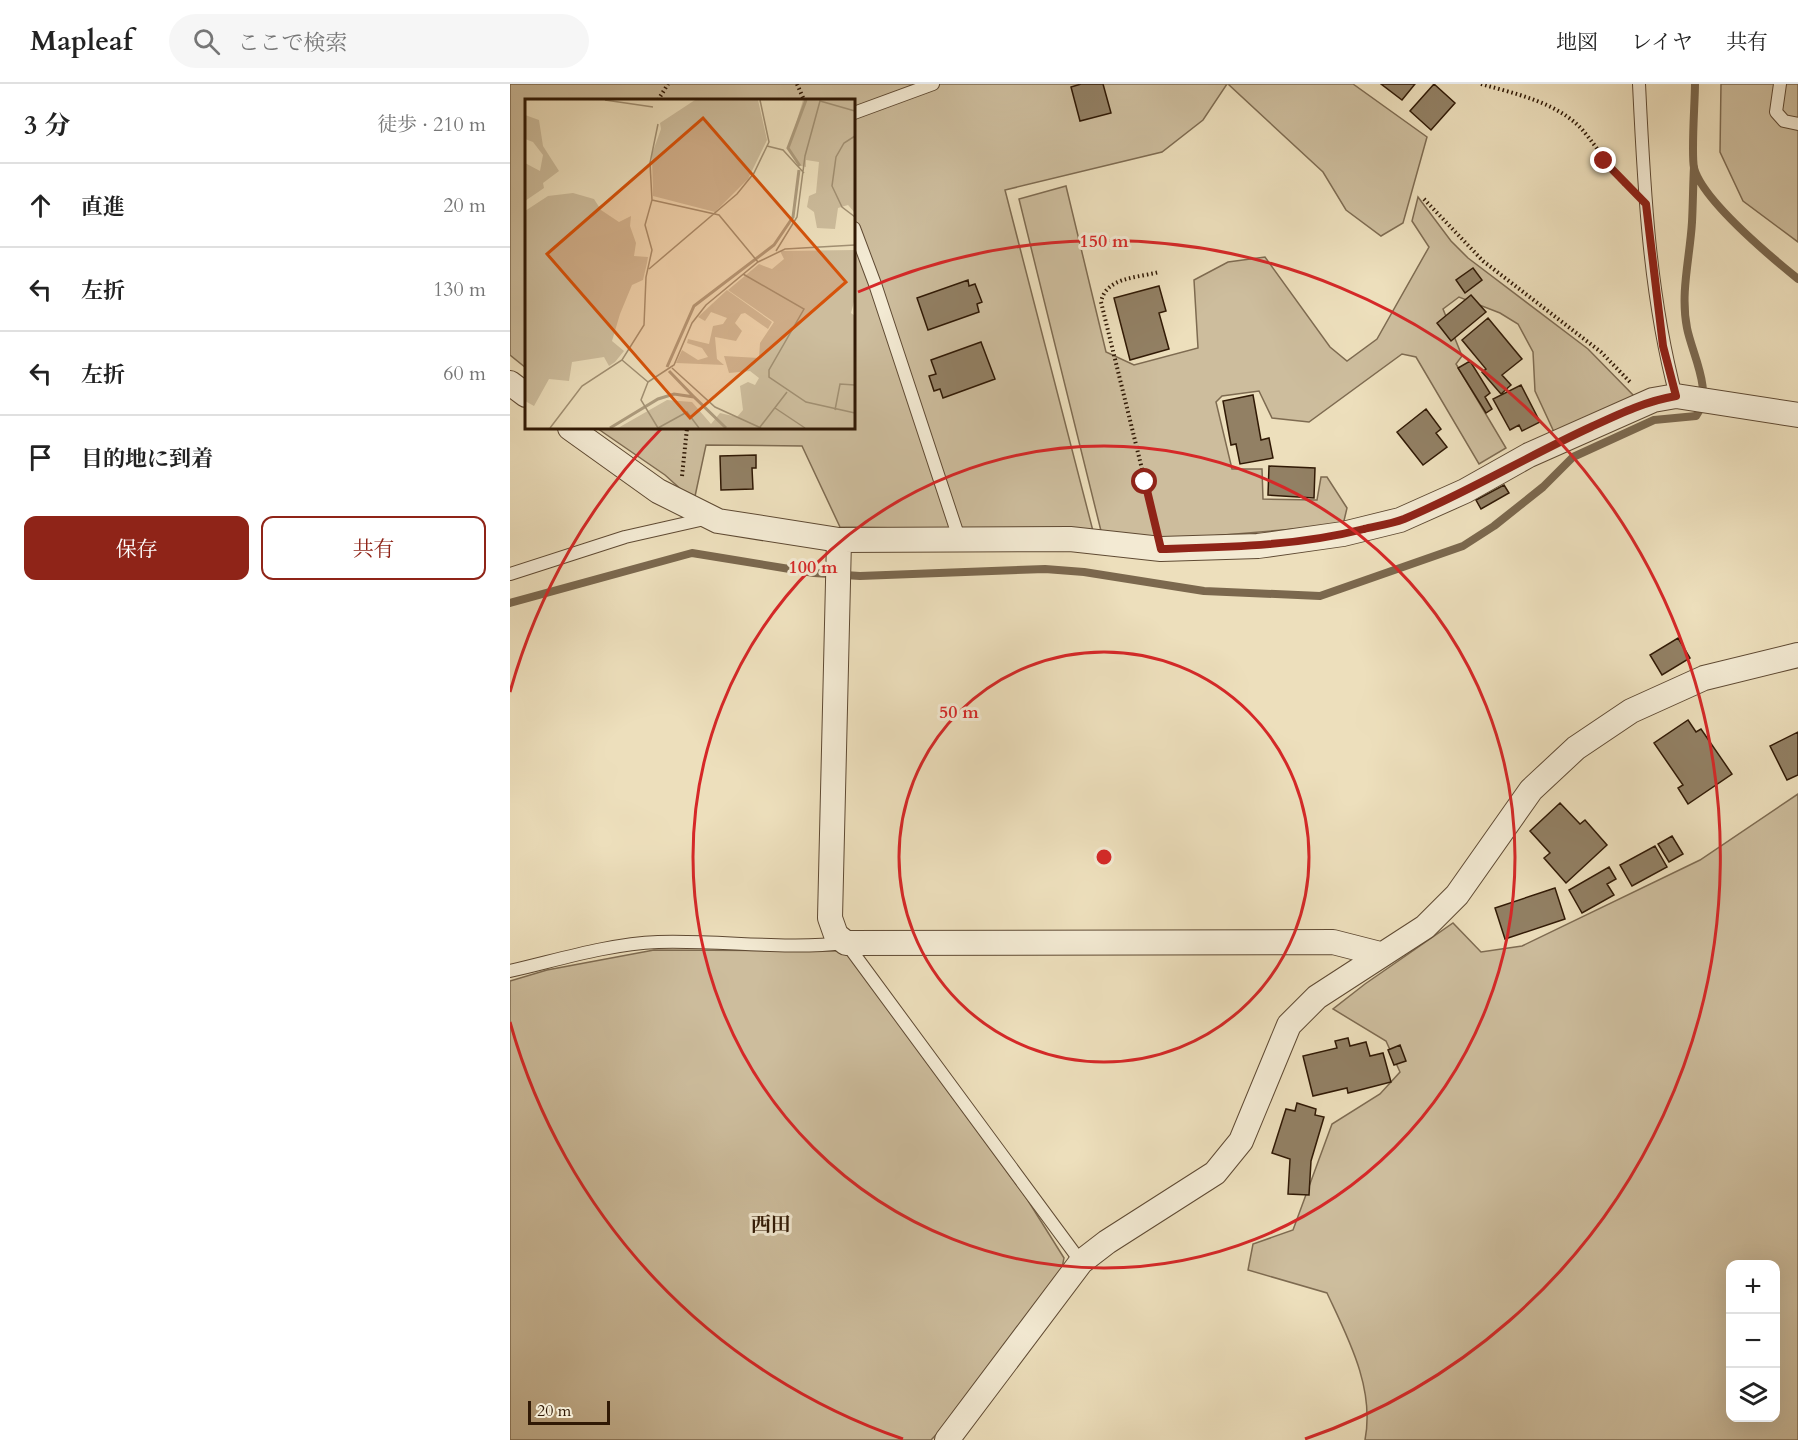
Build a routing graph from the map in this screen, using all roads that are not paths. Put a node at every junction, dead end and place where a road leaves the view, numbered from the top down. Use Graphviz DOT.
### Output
graph roads {
  1 [pos="933,84"];
  2 [pos="1639,84"];
  3 [pos="1780,84"];
  4 [pos="855,113"];
  5 [pos="1798,124"];
  6 [pos="855,231"];
  7 [pos="510,383"];
  8 [pos="525,394"];
  9 [pos="1676,396"];
  10 [pos="1798,415"];
  11 [pos="571,429"];
  12 [pos="710,518"];
  13 [pos="839,540"];
  14 [pos="960,542"];
  15 [pos="510,574"];
  16 [pos="1798,655"];
  17 [pos="846,943"];
  18 [pos="1380,954"];
  19 [pos="510,971"];
  20 [pos="1081,1262"];
  21 [pos="947,1440"];
  1 -- 4 [label="lane"];
  2 -- 9 [label="lane"];
  3 -- 5 [label="lane"];
  6 -- 14 [label="lane"];
  7 -- 8 [label="street"];
  9 -- 10 [label="street"];
  9 -- 14 [label="street"];
  11 -- 12 [label="street"];
  12 -- 13 [label="street"];
  12 -- 15 [label="lane"];
  13 -- 14 [label="street"];
  13 -- 17 [label="street"];
  16 -- 18 [label="street"];
  17 -- 18 [label="street"];
  17 -- 19 [label="lane"];
  17 -- 20 [label="lane"];
  18 -- 20 [label="street"];
  20 -- 21 [label="street"];
}
